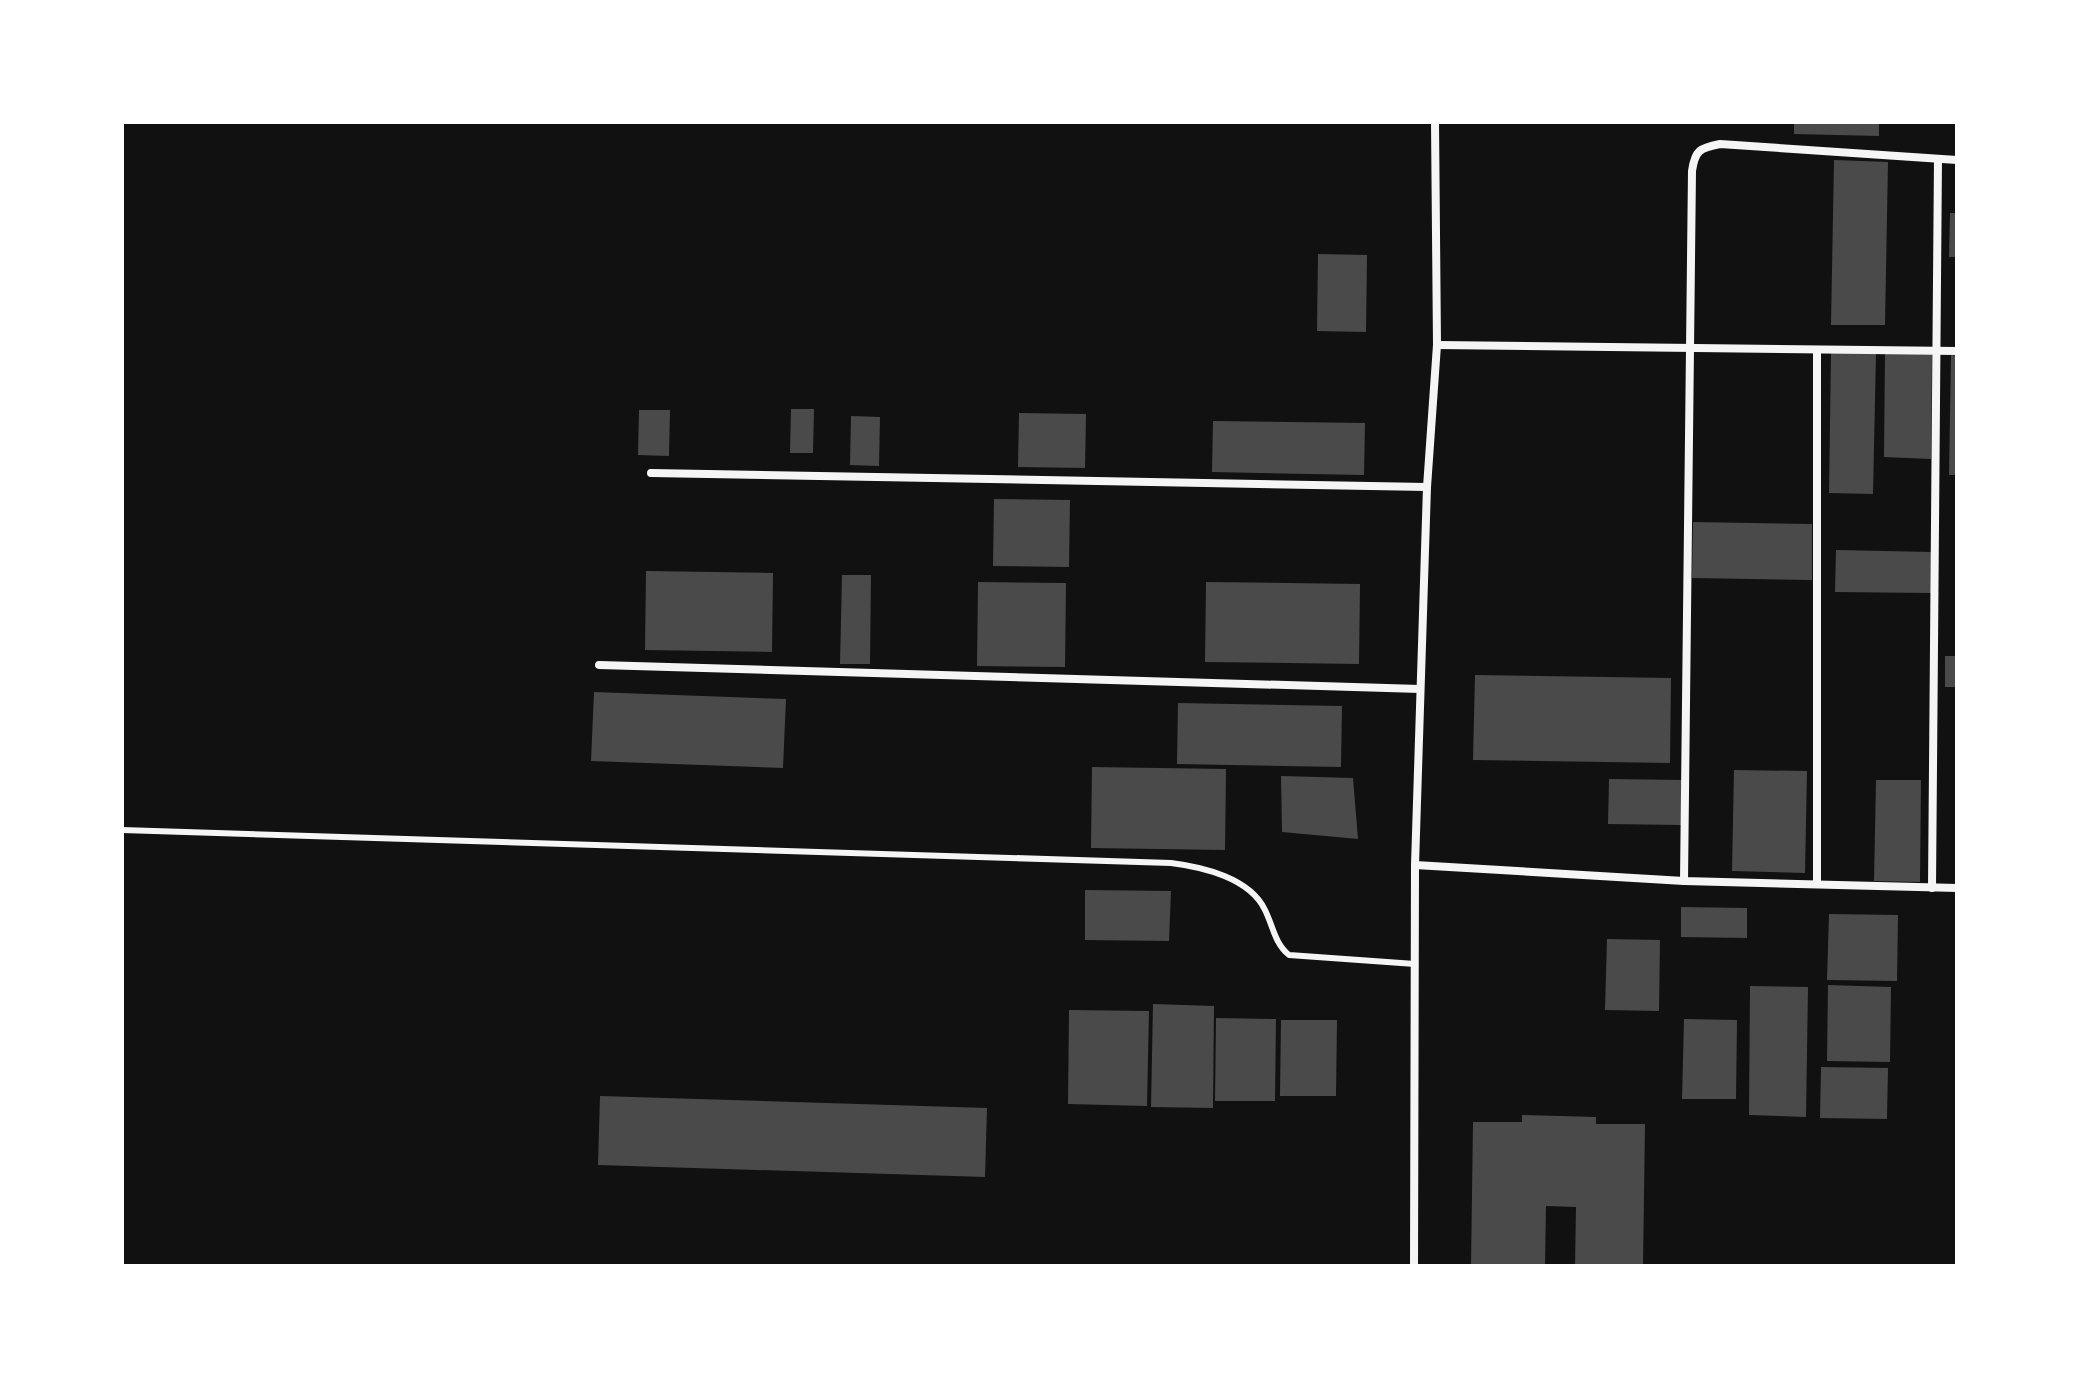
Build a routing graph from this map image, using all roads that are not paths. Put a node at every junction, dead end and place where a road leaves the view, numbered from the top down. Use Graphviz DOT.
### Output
graph roads {
  1 [pos="1435,122"];
  2 [pos="1938,159"];
  3 [pos="1957,160"];
  4 [pos="1437,345"];
  5 [pos="1690,348"];
  6 [pos="1817,350"];
  7 [pos="1938,351"];
  8 [pos="1957,351"];
  9 [pos="651,473"];
  10 [pos="1427,487"];
  11 [pos="599,665"];
  12 [pos="1420,689"];
  13 [pos="122,830"];
  14 [pos="1415,865"];
  15 [pos="1684,881"];
  16 [pos="1817,884"];
  17 [pos="1932,888"];
  18 [pos="1957,888"];
  19 [pos="1415,964"];
  20 [pos="1414,1266"];
  1 -- 4 [label="street"];
  2 -- 3 [label="street"];
  2 -- 5 [label="street"];
  2 -- 7 [label="street"];
  4 -- 5 [label="street"];
  4 -- 10 [label="street"];
  5 -- 6 [label="street"];
  5 -- 15 [label="street"];
  6 -- 7 [label="street"];
  6 -- 16 [label="street"];
  7 -- 8 [label="street"];
  7 -- 17 [label="street"];
  9 -- 10 [label="street"];
  10 -- 12 [label="street"];
  11 -- 12 [label="street"];
  12 -- 14 [label="street"];
  13 -- 19 [label="lane"];
  14 -- 15 [label="street"];
  14 -- 19 [label="street"];
  15 -- 16 [label="street"];
  16 -- 17 [label="street"];
  17 -- 18 [label="street"];
  19 -- 20 [label="street"];
}
